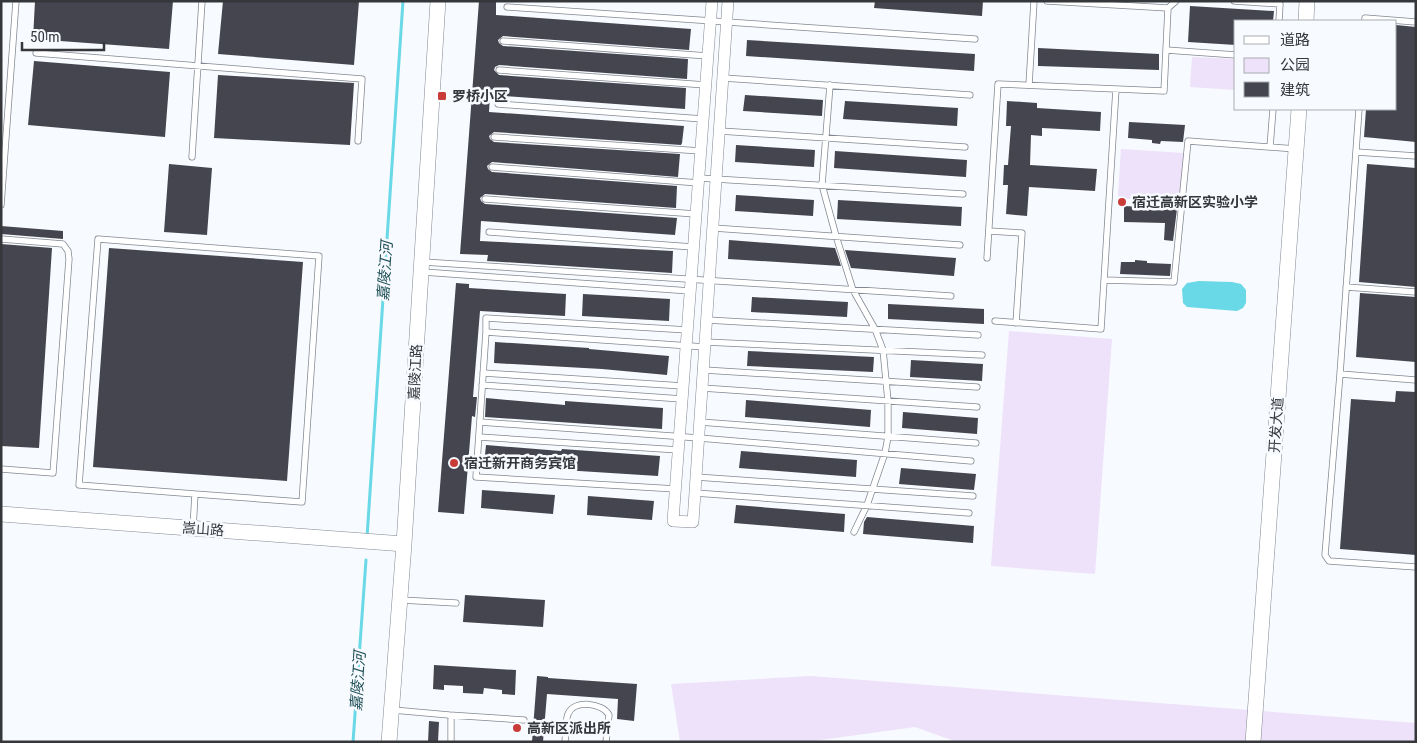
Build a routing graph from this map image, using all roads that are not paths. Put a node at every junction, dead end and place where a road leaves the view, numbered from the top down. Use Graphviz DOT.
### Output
graph roads {
  1 [pos="16,1"];
  2 [pos="202,1"];
  3 [pos="438,1"];
  4 [pos="712,1"];
  5 [pos="728,1"];
  6 [pos="1034,1"];
  7 [pos="1047,1"];
  8 [pos="1176,1"];
  9 [pos="1234,1"];
  10 [pos="1307,1"];
  11 [pos="1102,3"];
  12 [pos="508,7"];
  13 [pos="1168,8"];
  14 [pos="1279,20"];
  15 [pos="1306,20"];
  16 [pos="1365,20"];
  17 [pos="1390,20"];
  18 [pos="711,21"];
  19 [pos="1397,21"];
  20 [pos="727,22"];
  21 [pos="1416,22"];
  22 [pos="975,39"];
  23 [pos="503,41"];
  24 [pos="1166,50"];
  25 [pos="36,53"];
  26 [pos="1234,54"];
  27 [pos="708,56"];
  28 [pos="198,66"];
  29 [pos="499,70"];
  30 [pos="723,78"];
  31 [pos="706,85"];
  32 [pos="830,85"];
  33 [pos="1029,85"];
  34 [pos="1116,89"];
  35 [pos="970,95"];
  36 [pos="498,104"];
  37 [pos="1272,110"];
  38 [pos="1299,110"];
  39 [pos="1359,110"];
  40 [pos="703,119"];
  41 [pos="720,131"];
  42 [pos="494,137"];
  43 [pos="826,138"];
  44 [pos="358,141"];
  45 [pos="964,147"];
  46 [pos="1270,147"];
  47 [pos="1296,149"];
  48 [pos="701,151"];
  49 [pos="1356,152"];
  50 [pos="1416,156"];
  51 [pos="192,157"];
  52 [pos="492,167"];
  53 [pos="716,179"];
  54 [pos="699,180"];
  55 [pos="822,185"];
  56 [pos="963,194"];
  57 [pos="485,199"];
  58 [pos="1,205"];
  59 [pos="696,214"];
  60 [pos="713,228"];
  61 [pos="989,231"];
  62 [pos="488,232"];
  63 [pos="836,236"];
  64 [pos="1,239"];
  65 [pos="960,245"];
  66 [pos="694,247"];
  67 [pos="987,258"];
  68 [pos="421,267"];
  69 [pos="710,280"];
  70 [pos="1104,280"];
  71 [pos="691,285"];
  72 [pos="1346,287"];
  73 [pos="853,290"];
  74 [pos="1416,292"];
  75 [pos="951,296"];
  76 [pos="707,320"];
  77 [pos="996,321"];
  78 [pos="1016,322"];
  79 [pos="875,329"];
  80 [pos="688,330"];
  81 [pos="486,332"];
  82 [pos="978,335"];
  83 [pos="705,344"];
  84 [pos="686,346"];
  85 [pos="883,350"];
  86 [pos="982,355"];
  87 [pos="704,370"];
  88 [pos="483,373"];
  89 [pos="1340,374"];
  90 [pos="1416,380"];
  91 [pos="887,381"];
  92 [pos="482,385"];
  93 [pos="683,386"];
  94 [pos="977,387"];
  95 [pos="702,388"];
  96 [pos="682,399"];
  97 [pos="888,401"];
  98 [pos="977,407"];
  99 [pos="480,422"];
  100 [pos="700,422"];
  101 [pos="680,436"];
  102 [pos="479,437"];
  103 [pos="888,437"];
  104 [pos="699,438"];
  105 [pos="976,443"];
  106 [pos="679,450"];
  107 [pos="885,453"];
  108 [pos="971,461"];
  109 [pos="1,469"];
  110 [pos="696,477"];
  111 [pos="676,489"];
  112 [pos="872,490"];
  113 [pos="695,493"];
  114 [pos="195,494"];
  115 [pos="973,496"];
  116 [pos="867,505"];
  117 [pos="969,513"];
  118 [pos="1,514"];
  119 [pos="193,528"];
  120 [pos="854,532"];
  121 [pos="404,544"];
  122 [pos="1416,567"];
  123 [pos="399,600"];
  124 [pos="456,603"];
  125 [pos="391,710"];
  126 [pos="449,715"];
  127 [pos="524,720"];
  128 [pos="389,742"];
  129 [pos="450,742"];
  130 [pos="565,742"];
  131 [pos="606,742"];
  132 [pos="1253,742"];
  1 -- 58 [label="lane"];
  2 -- 28 [label="lane"];
  3 -- 68 [label="street, 嘉陵江路"];
  4 -- 18 [label="street"];
  5 -- 20 [label="street"];
  6 -- 33 [label="lane"];
  7 -- 11 [label="lane"];
  8 -- 13 [label="lane"];
  9 -- 14 [label="lane"];
  10 -- 15 [label="street"];
  11 -- 13 [label="lane"];
  12 -- 18 [label="lane"];
  13 -- 24 [label="lane"];
  16 -- 17 [label="lane"];
  18 -- 20 [label="lane"];
  18 -- 27 [label="street"];
  19 -- 21 [label="lane"];
  20 -- 22 [label="lane"];
  20 -- 30 [label="street"];
  23 -- 27 [label="lane"];
  24 -- 26 [label="lane"];
  24 -- 34 [label="lane"];
  25 -- 28 [label="lane"];
  27 -- 31 [label="street"];
  28 -- 44 [label="lane"];
  28 -- 51 [label="lane"];
  29 -- 31 [label="lane"];
  30 -- 32 [label="lane"];
  30 -- 41 [label="street"];
  31 -- 40 [label="street"];
  32 -- 35 [label="lane"];
  32 -- 43 [label="lane"];
  33 -- 34 [label="lane"];
  33 -- 61 [label="lane"];
  34 -- 70 [label="lane"];
  36 -- 40 [label="lane"];
  37 -- 46 [label="lane"];
  38 -- 47 [label="street, 开发大道"];
  39 -- 49 [label="lane"];
  40 -- 48 [label="street"];
  41 -- 43 [label="lane"];
  41 -- 53 [label="street"];
  42 -- 48 [label="lane"];
  43 -- 45 [label="lane"];
  43 -- 55 [label="lane"];
  46 -- 47 [label="lane"];
  46 -- 70 [label="lane"];
  47 -- 132 [label="street, 开发大道"];
  48 -- 54 [label="street"];
  49 -- 50 [label="lane"];
  49 -- 72 [label="lane"];
  52 -- 54 [label="lane"];
  53 -- 54 [label="lane"];
  53 -- 55 [label="lane"];
  53 -- 60 [label="street"];
  54 -- 59 [label="street"];
  55 -- 56 [label="lane"];
  55 -- 63 [label="lane"];
  57 -- 59 [label="lane"];
  59 -- 66 [label="street"];
  60 -- 63 [label="lane"];
  60 -- 69 [label="street"];
  61 -- 67 [label="lane"];
  61 -- 78 [label="lane"];
  62 -- 66 [label="lane"];
  63 -- 65 [label="lane"];
  63 -- 73 [label="lane"];
  64 -- 109 [label="lane"];
  66 -- 71 [label="street"];
  68 -- 71 [label="lane"];
  68 -- 71 [label="lane"];
  68 -- 121 [label="street, 嘉陵江路"];
  69 -- 71 [label="lane"];
  69 -- 73 [label="lane"];
  69 -- 76 [label="street"];
  70 -- 78 [label="lane"];
  71 -- 80 [label="street"];
  72 -- 74 [label="lane"];
  72 -- 89 [label="lane"];
  73 -- 75 [label="lane"];
  73 -- 79 [label="lane"];
  76 -- 79 [label="lane"];
  76 -- 83 [label="street"];
  77 -- 78 [label="lane"];
  79 -- 82 [label="lane"];
  79 -- 85 [label="lane"];
  80 -- 81 [label="lane"];
  80 -- 84 [label="street"];
  81 -- 84 [label="lane"];
  81 -- 88 [label="lane"];
  83 -- 84 [label="lane"];
  83 -- 85 [label="lane"];
  83 -- 87 [label="street"];
  84 -- 93 [label="street"];
  85 -- 86 [label="lane"];
  85 -- 91 [label="lane"];
  87 -- 91 [label="lane"];
  87 -- 95 [label="street"];
  88 -- 92 [label="lane"];
  88 -- 93 [label="lane"];
  89 -- 90 [label="lane"];
  89 -- 122 [label="lane"];
  91 -- 94 [label="lane"];
  91 -- 97 [label="lane"];
  92 -- 96 [label="lane"];
  92 -- 99 [label="lane"];
  93 -- 96 [label="street"];
  95 -- 97 [label="lane"];
  95 -- 100 [label="street"];
  96 -- 101 [label="street"];
  97 -- 98 [label="lane"];
  97 -- 103 [label="lane"];
  99 -- 101 [label="lane"];
  99 -- 102 [label="lane"];
  100 -- 103 [label="lane"];
  100 -- 104 [label="street"];
  101 -- 104 [label="lane"];
  101 -- 106 [label="street"];
  102 -- 106 [label="lane"];
  102 -- 111 [label="lane"];
  103 -- 105 [label="lane"];
  103 -- 107 [label="lane"];
  104 -- 107 [label="lane"];
  104 -- 110 [label="street"];
  106 -- 111 [label="street"];
  107 -- 108 [label="lane"];
  107 -- 112 [label="lane"];
  110 -- 112 [label="lane"];
  110 -- 113 [label="street"];
  111 -- 113 [label="street"];
  112 -- 115 [label="lane"];
  112 -- 116 [label="lane"];
  113 -- 116 [label="lane"];
  114 -- 114 [label="lane"];
  114 -- 119 [label="lane"];
  116 -- 117 [label="lane"];
  116 -- 120 [label="lane"];
  118 -- 119 [label="street, 嵩山路"];
  119 -- 121 [label="street, 嵩山路"];
  121 -- 123 [label="street, 嘉陵江路"];
  123 -- 124 [label="lane"];
  123 -- 125 [label="street, 嘉陵江路"];
  125 -- 126 [label="lane"];
  125 -- 128 [label="street, 嘉陵江路"];
  126 -- 127 [label="lane"];
  126 -- 129 [label="lane"];
  130 -- 131 [label="lane"];
}
